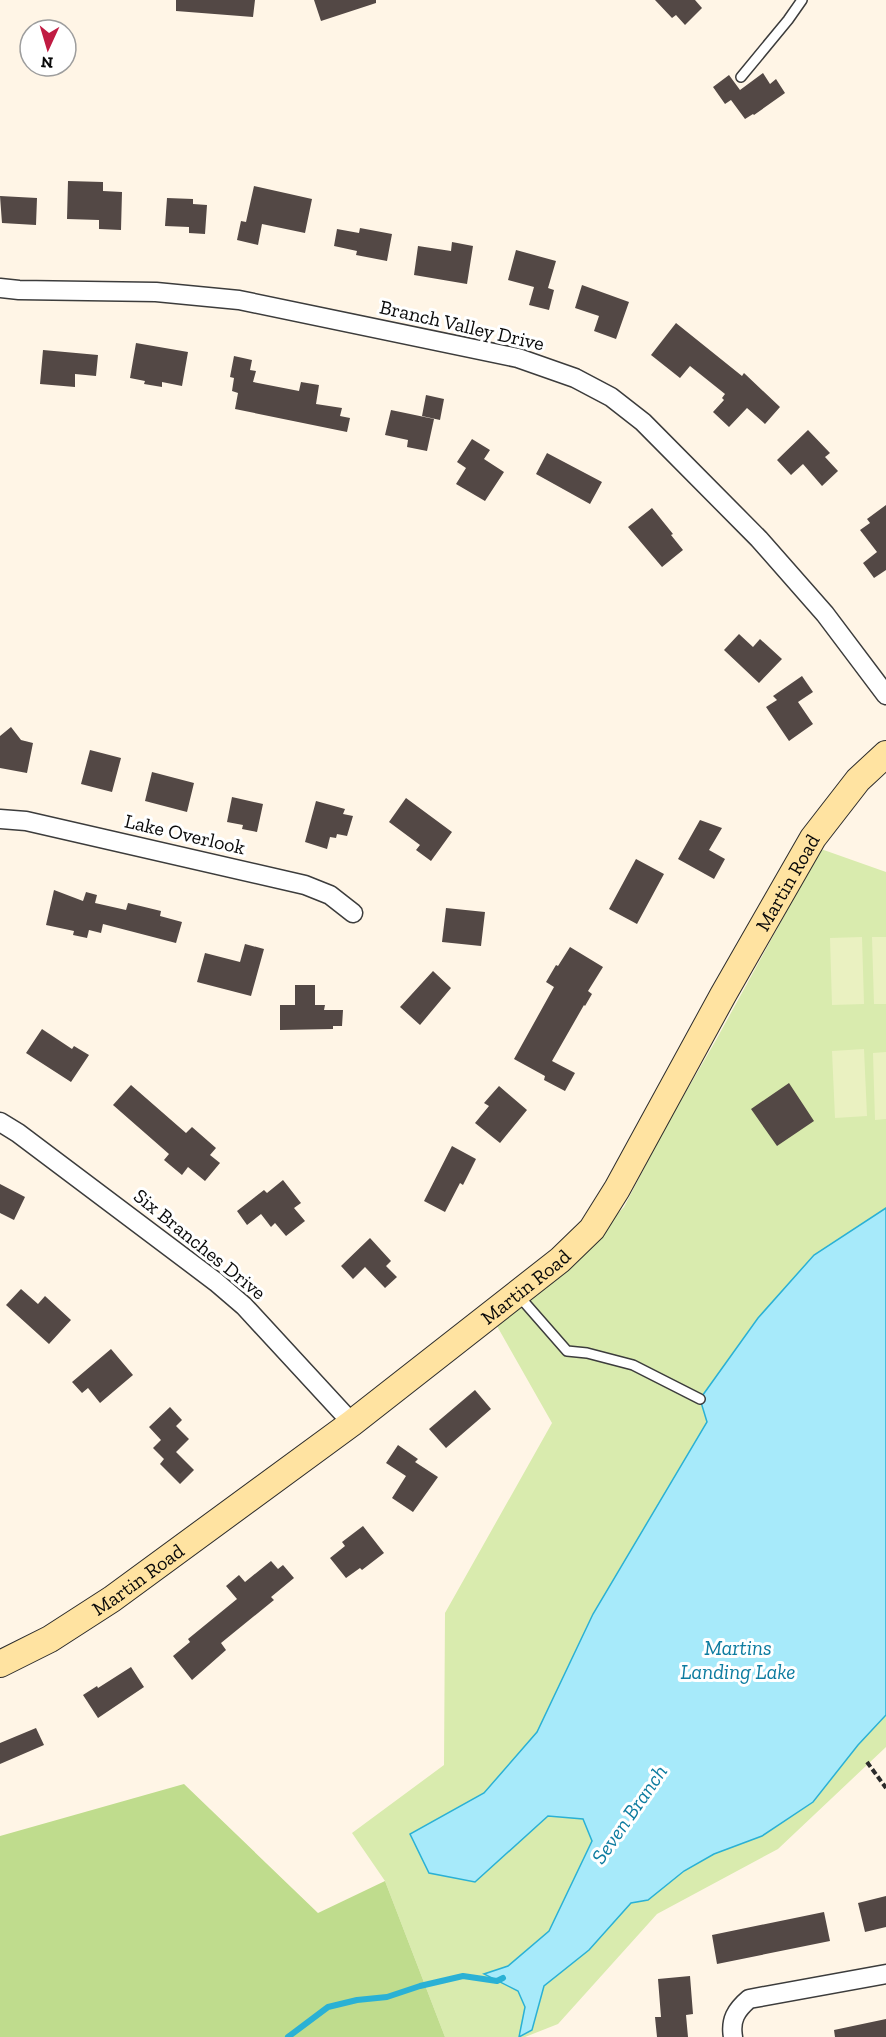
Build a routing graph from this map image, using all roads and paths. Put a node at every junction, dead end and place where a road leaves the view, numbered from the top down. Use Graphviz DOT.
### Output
graph roads {
  1 [pos="802,0"];
  2 [pos="741,77"];
  3 [pos="0,288"];
  4 [pos="886,695"];
  5 [pos="886,754"];
  6 [pos="0,819"];
  7 [pos="354,913"];
  8 [pos="0,1122"];
  9 [pos="517,1293"];
  10 [pos="700,1399"];
  11 [pos="352,1423"];
  12 [pos="0,1664"];
  13 [pos="867,1762"];
  14 [pos="886,1788"];
  15 [pos="886,1974"];
  16 [pos="733,2037"];
  1 -- 2 [label="lane"];
  3 -- 4 [label="street, Branch Valley Drive"];
  5 -- 9 [label="street, Martin Road"];
  6 -- 7 [label="street, Lake Overlook"];
  8 -- 11 [label="street, Six Branches Drive"];
  9 -- 10 [label="lane"];
  9 -- 11 [label="street, Martin Road"];
  11 -- 12 [label="street, Martin Road"];
  13 -- 14 [label="path"];
  15 -- 16 [label="street"];
}
